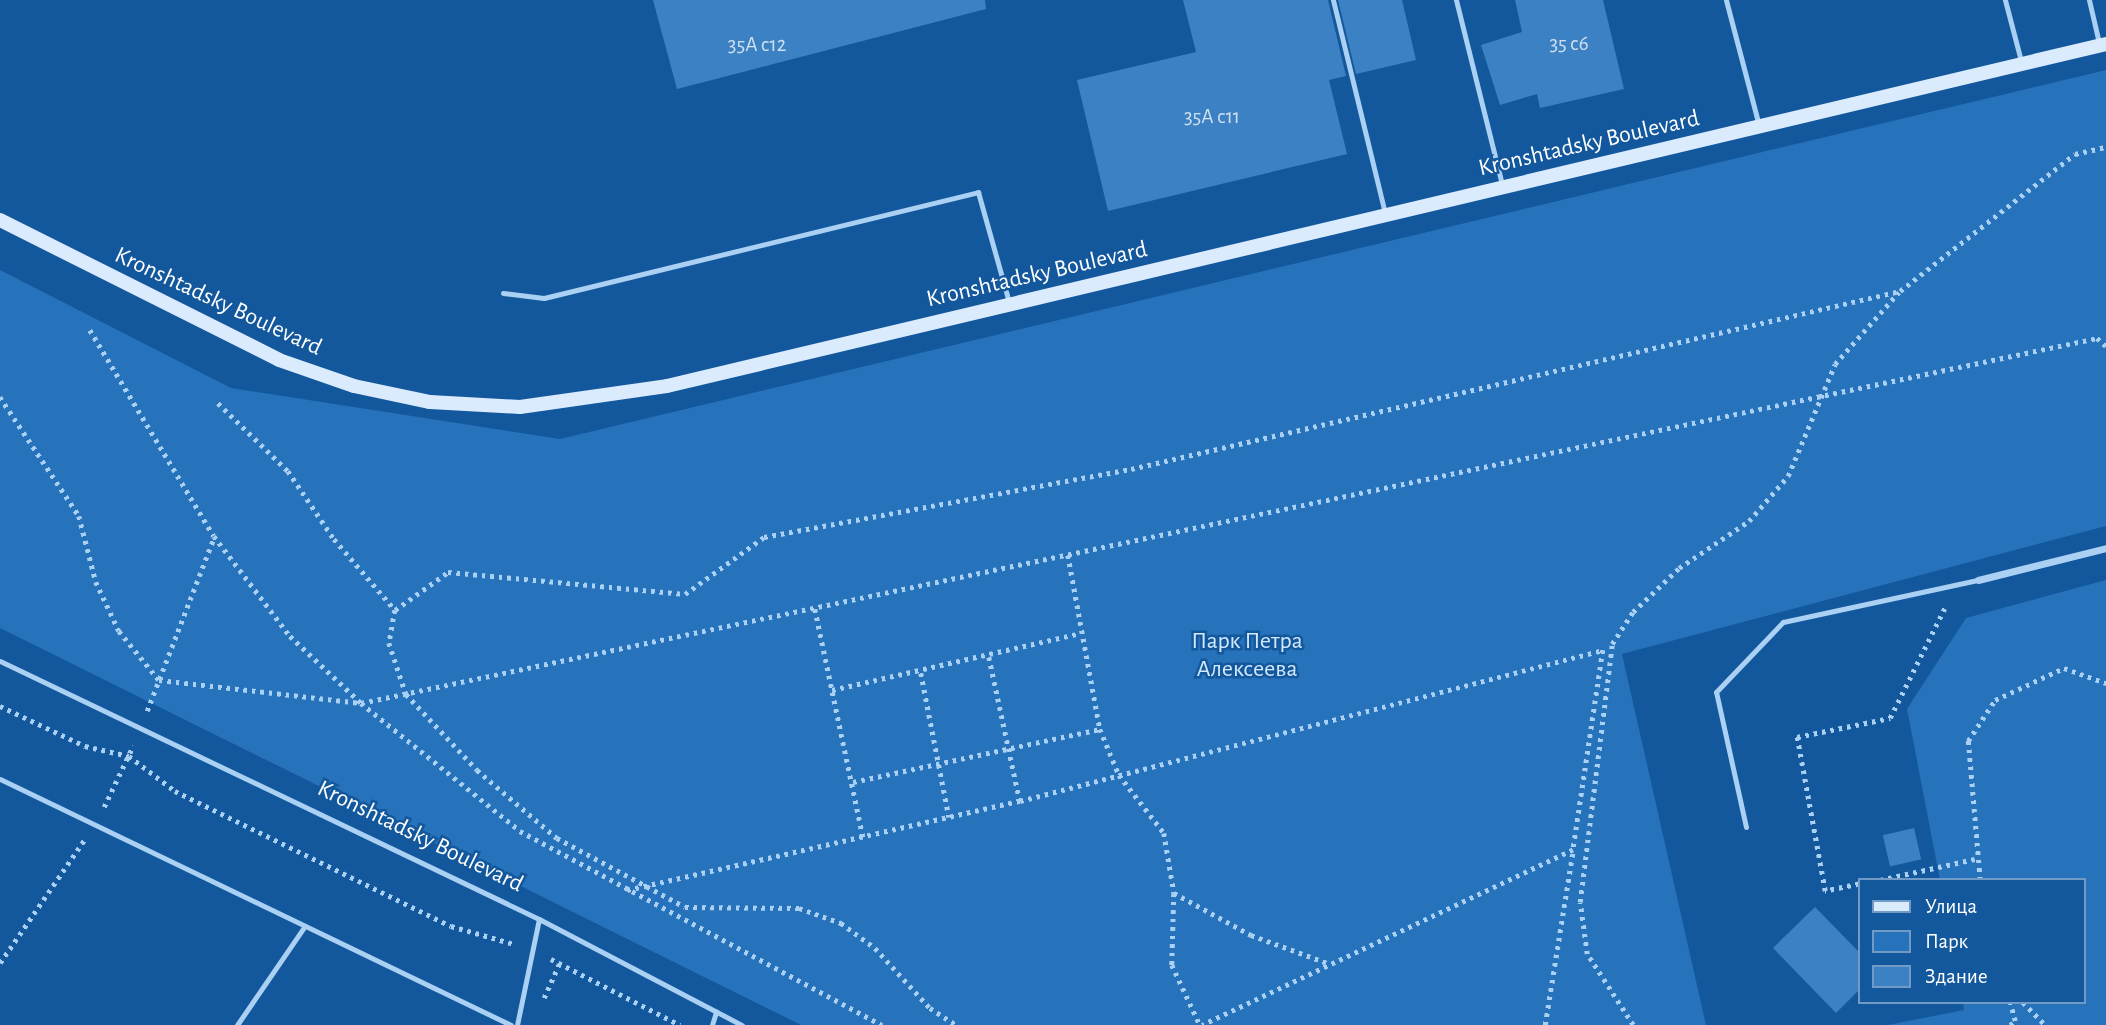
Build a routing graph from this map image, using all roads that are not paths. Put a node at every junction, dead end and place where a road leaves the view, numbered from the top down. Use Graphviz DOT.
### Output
graph roads {
  1 [pos="1333,0"];
  2 [pos="1456,0"];
  3 [pos="1726,0"];
  4 [pos="2005,0"];
  5 [pos="2089,0"];
  6 [pos="2103,45"];
  7 [pos="2022,64"];
  8 [pos="1759,127"];
  9 [pos="1503,188"];
  10 [pos="1386,216"];
  11 [pos="0,220"];
  12 [pos="503,293"];
  13 [pos="1010,305"];
  14 [pos="2106,548"];
  15 [pos="1978,580"];
  16 [pos="0,661"];
  17 [pos="0,779"];
  18 [pos="1746,827"];
  19 [pos="539,919"];
  20 [pos="304,927"];
  21 [pos="716,1012"];
  22 [pos="237,1025"];
  23 [pos="511,1025"];
  24 [pos="517,1025"];
  25 [pos="712,1025"];
  26 [pos="742,1025"];
  1 -- 10 [label="lane"];
  2 -- 9 [label="lane"];
  3 -- 8 [label="lane"];
  4 -- 7 [label="lane"];
  5 -- 6 [label="lane"];
  6 -- 7 [label="main road, Kronshtadsky Boulevard"];
  7 -- 8 [label="main road, Kronshtadsky Boulevard"];
  8 -- 9 [label="main road, Kronshtadsky Boulevard"];
  9 -- 10 [label="main road, Kronshtadsky Boulevard"];
  10 -- 13 [label="main road, Kronshtadsky Boulevard"];
  11 -- 13 [label="main road, Kronshtadsky Boulevard"];
  12 -- 13 [label="lane"];
  14 -- 15 [label="street"];
  15 -- 18 [label="lane"];
  16 -- 19 [label="lane, Kronshtadsky Boulevard"];
  17 -- 20 [label="lane"];
  19 -- 21 [label="lane, Kronshtadsky Boulevard"];
  19 -- 24 [label="lane"];
  20 -- 22 [label="lane"];
  20 -- 23 [label="lane"];
  21 -- 25 [label="lane"];
  21 -- 26 [label="lane, Kronshtadsky Boulevard"];
}
